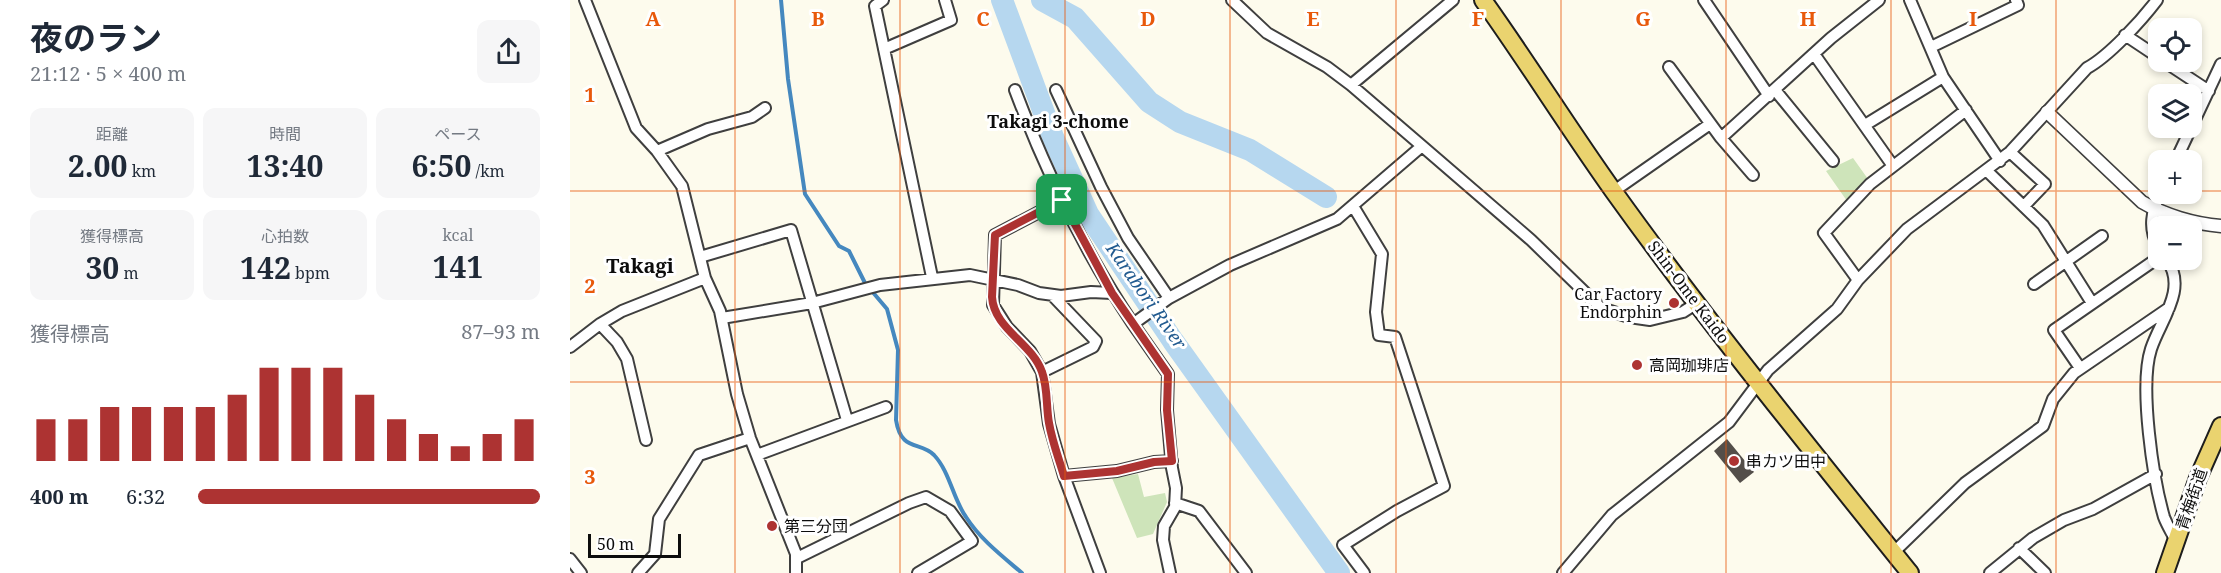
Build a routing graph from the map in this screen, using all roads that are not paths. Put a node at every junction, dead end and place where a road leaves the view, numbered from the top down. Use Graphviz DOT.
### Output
graph roads {
  1 [pos="585,0"];
  2 [pos="945,0"];
  3 [pos="1232,0"];
  4 [pos="1453,0"];
  5 [pos="1483,0"];
  6 [pos="1704,0"];
  7 [pos="1879,0"];
  8 [pos="1910,0"];
  9 [pos="2016,0"];
  10 [pos="2157,0"];
  11 [pos="876,2"];
  12 [pos="2125,35"];
  13 [pos="1931,47"];
  14 [pos="884,49"];
  15 [pos="2148,50"];
  16 [pos="1814,54"];
  17 [pos="2221,64"];
  18 [pos="1669,67"];
  19 [pos="2180,72"];
  20 [pos="1943,77"];
  21 [pos="1351,85"];
  22 [pos="1015,90"];
  23 [pos="1056,90"];
  24 [pos="2209,91"];
  25 [pos="1772,93"];
  26 [pos="765,108"];
  27 [pos="1966,110"];
  28 [pos="2047,112"];
  29 [pos="1710,124"];
  30 [pos="1865,125"];
  31 [pos="1721,138"];
  32 [pos="1422,146"];
  33 [pos="2181,150"];
  34 [pos="657,151"];
  35 [pos="2010,152"];
  36 [pos="1833,161"];
  37 [pos="2000,161"];
  38 [pos="1893,166"];
  39 [pos="1987,171"];
  40 [pos="1753,175"];
  41 [pos="1614,191"];
  42 [pos="1062,200"];
  43 [pos="2155,204"];
  44 [pos="1353,206"];
  45 [pos="2024,206"];
  46 [pos="2153,209"];
  47 [pos="2152,216"];
  48 [pos="2221,226"];
  49 [pos="2102,236"];
  50 [pos="700,257"];
  51 [pos="2066,261"];
  52 [pos="2148,265"];
  53 [pos="2173,270"];
  54 [pos="932,277"];
  55 [pos="705,278"];
  56 [pos="993,279"];
  57 [pos="1858,280"];
  58 [pos="2034,284"];
  59 [pos="1112,293"];
  60 [pos="1052,295"];
  61 [pos="1167,299"];
  62 [pos="812,303"];
  63 [pos="1697,303"];
  64 [pos="2092,303"];
  65 [pos="2169,308"];
  66 [pos="722,318"];
  67 [pos="1135,322"];
  68 [pos="600,324"];
  69 [pos="570,347"];
  70 [pos="2080,368"];
  71 [pos="1042,372"];
  72 [pos="1756,383"];
  73 [pos="886,407"];
  74 [pos="847,420"];
  75 [pos="2221,426"];
  76 [pos="750,438"];
  77 [pos="646,440"];
  78 [pos="757,455"];
  79 [pos="1172,461"];
  80 [pos="2156,474"];
  81 [pos="1064,476"];
  82 [pos="1175,503"];
  83 [pos="2176,541"];
  84 [pos="2019,548"];
  85 [pos="1893,553"];
  86 [pos="797,558"];
  87 [pos="570,559"];
  88 [pos="581,573"];
  89 [pos="638,573"];
  90 [pos="796,573"];
  91 [pos="918,573"];
  92 [pos="1100,573"];
  93 [pos="1170,573"];
  94 [pos="1246,573"];
  95 [pos="1364,573"];
  96 [pos="1563,573"];
  97 [pos="1910,573"];
  98 [pos="1990,573"];
  99 [pos="2045,573"];
  100 [pos="2165,573"];
  1 -- 34 [label="street"];
  2 -- 14 [label="street"];
  3 -- 21 [label="street"];
  4 -- 21 [label="street"];
  5 -- 41 [label="main road, Shin-Ome Kaido"];
  6 -- 25 [label="street"];
  7 -- 16 [label="street"];
  8 -- 13 [label="street"];
  9 -- 13 [label="street"];
  10 -- 12 [label="street"];
  11 -- 14 [label="street"];
  12 -- 15 [label="street"];
  12 -- 28 [label="street"];
  13 -- 20 [label="street"];
  14 -- 54 [label="street"];
  16 -- 25 [label="street"];
  16 -- 30 [label="street"];
  17 -- 24 [label="street"];
  18 -- 29 [label="street"];
  19 -- 24 [label="street"];
  20 -- 27 [label="street"];
  20 -- 30 [label="street"];
  21 -- 32 [label="street"];
  22 -- 42 [label="street"];
  23 -- 61 [label="street"];
  24 -- 33 [label="street"];
  25 -- 31 [label="street"];
  25 -- 36 [label="street"];
  26 -- 34 [label="street"];
  27 -- 37 [label="street"];
  27 -- 38 [label="street"];
  28 -- 35 [label="street"];
  28 -- 46 [label="street"];
  29 -- 31 [label="street"];
  29 -- 41 [label="street"];
  30 -- 38 [label="street"];
  31 -- 40 [label="street"];
  32 -- 44 [label="street"];
  32 -- 63 [label="street"];
  34 -- 50 [label="street"];
  35 -- 37 [label="street"];
  35 -- 45 [label="street"];
  37 -- 39 [label="street"];
  38 -- 57 [label="street"];
  39 -- 45 [label="street"];
  39 -- 57 [label="street"];
  41 -- 63 [label="main road, Shin-Ome Kaido"];
  42 -- 56 [label="street"];
  42 -- 59 [label="street"];
  43 -- 46 [label="street"];
  44 -- 61 [label="street"];
  44 -- 95 [label="street"];
  45 -- 51 [label="street"];
  46 -- 47 [label="street"];
  46 -- 48 [label="street"];
  49 -- 51 [label="street"];
  50 -- 55 [label="street"];
  50 -- 62 [label="street"];
  51 -- 58 [label="street"];
  51 -- 64 [label="street"];
  52 -- 64 [label="street"];
  53 -- 65 [label="street"];
  54 -- 56 [label="street"];
  54 -- 62 [label="street"];
  55 -- 66 [label="street"];
  55 -- 68 [label="street"];
  56 -- 60 [label="street"];
  56 -- 71 [label="street"];
  57 -- 72 [label="street"];
  59 -- 60 [label="street"];
  59 -- 67 [label="street"];
  60 -- 71 [label="street"];
  61 -- 67 [label="street"];
  62 -- 66 [label="street"];
  62 -- 74 [label="street"];
  63 -- 72 [label="main road, Shin-Ome Kaido"];
  64 -- 70 [label="street"];
  65 -- 70 [label="street"];
  65 -- 80 [label="street"];
  66 -- 76 [label="street"];
  67 -- 79 [label="street"];
  68 -- 69 [label="street"];
  68 -- 77 [label="street"];
  70 -- 85 [label="street"];
  71 -- 81 [label="street"];
  72 -- 85 [label="main road, Shin-Ome Kaido"];
  72 -- 96 [label="street"];
  73 -- 74 [label="street"];
  74 -- 78 [label="street"];
  75 -- 83 [label="main road, 青梅街道"];
  76 -- 78 [label="street"];
  76 -- 89 [label="street"];
  78 -- 86 [label="street"];
  79 -- 81 [label="street"];
  79 -- 82 [label="street"];
  80 -- 83 [label="street"];
  80 -- 84 [label="street"];
  81 -- 92 [label="street"];
  82 -- 93 [label="street"];
  82 -- 94 [label="street"];
  83 -- 100 [label="main road, 青梅街道"];
  84 -- 98 [label="street"];
  84 -- 99 [label="street"];
  85 -- 97 [label="main road, Shin-Ome Kaido"];
  86 -- 90 [label="street"];
  86 -- 91 [label="street"];
  87 -- 88 [label="street"];
}
